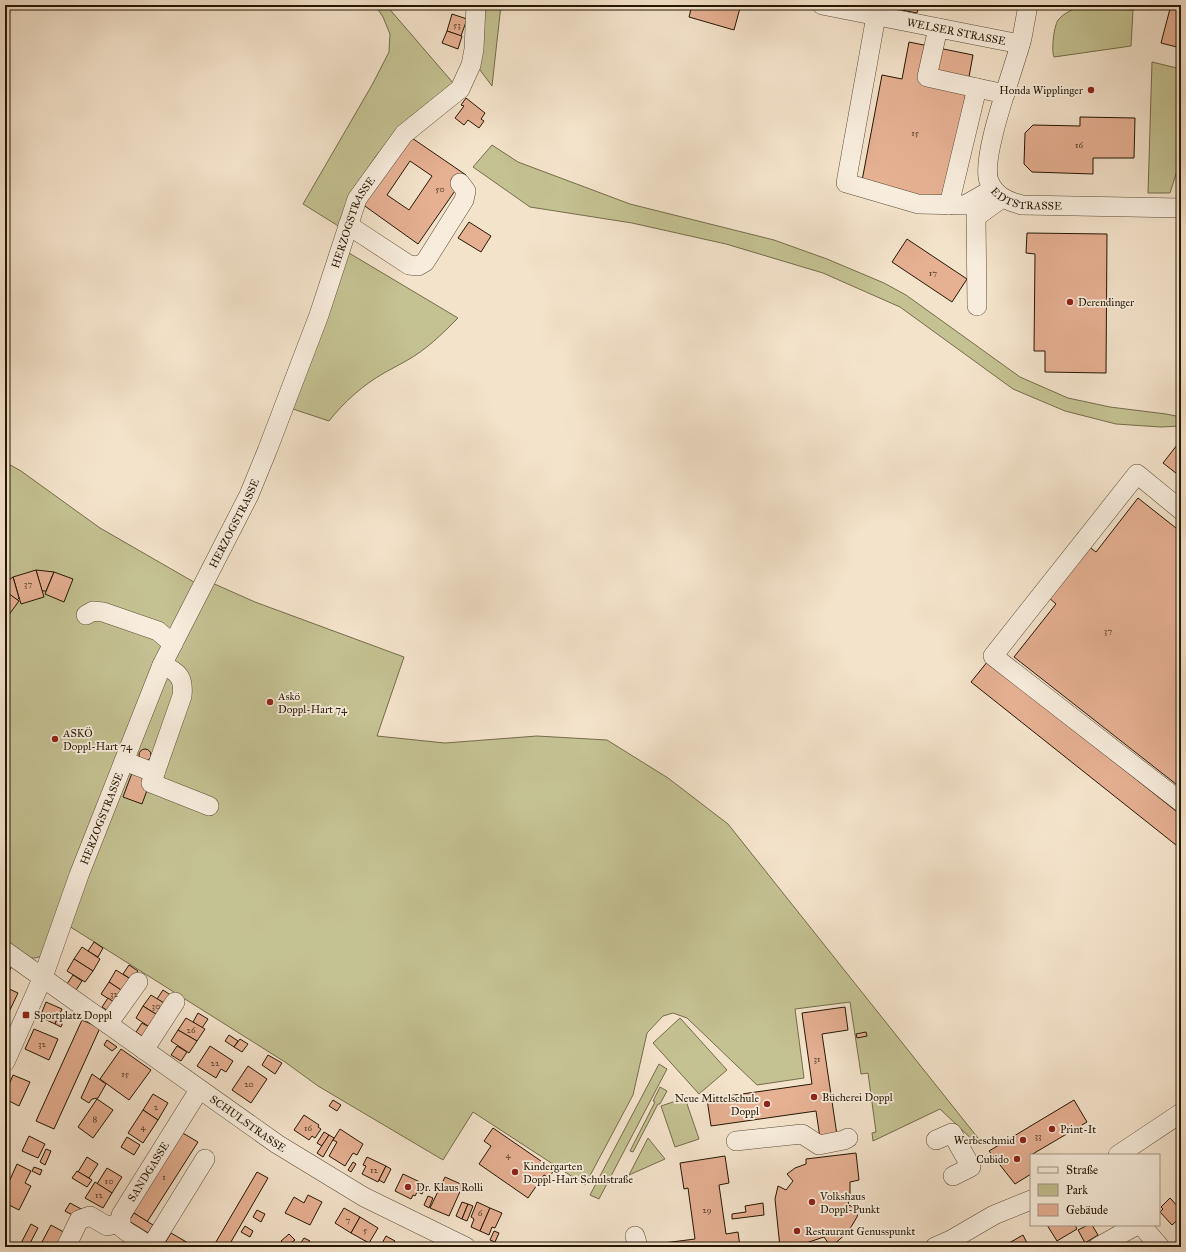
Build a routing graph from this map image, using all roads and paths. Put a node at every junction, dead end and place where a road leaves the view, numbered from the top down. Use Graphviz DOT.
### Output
graph roads {
  1 [pos="476,5"];
  2 [pos="822,5"];
  3 [pos="1028,5"];
  4 [pos="876,16"];
  5 [pos="938,28"];
  6 [pos="1020,44"];
  7 [pos="977,88"];
  8 [pos="1005,94"];
  9 [pos="460,183"];
  10 [pos="998,194"];
  11 [pos="949,204"];
  12 [pos="1181,208"];
  13 [pos="348,225"];
  14 [pos="977,306"];
  15 [pos="1181,510"];
  16 [pos="86,615"];
  17 [pos="173,644"];
  18 [pos="162,665"];
  19 [pos="124,761"];
  20 [pos="155,773"];
  21 [pos="1181,802"];
  22 [pos="209,806"];
  23 [pos="5,951"];
  24 [pos="43,977"];
  25 [pos="138,982"];
  26 [pos="175,1002"];
  27 [pos="108,1024"];
  28 [pos="11,1032"];
  29 [pos="144,1050"];
  30 [pos="5,1062"];
  31 [pos="200,1090"];
  32 [pos="1178,1120"];
  33 [pos="848,1138"];
  34 [pos="936,1140"];
  35 [pos="736,1141"];
  36 [pos="1120,1154"];
  37 [pos="205,1159"];
  38 [pos="953,1176"];
  39 [pos="1030,1200"];
  40 [pos="120,1223"];
  41 [pos="1135,1226"];
  42 [pos="1142,1226"];
  43 [pos="66,1247"];
  44 [pos="148,1247"];
  45 [pos="466,1247"];
  46 [pos="935,1247"];
  47 [pos="1098,1247"];
  48 [pos="1160,1247"];
  1 -- 13 [label="street, HERZOGSTRASSE"];
  2 -- 4 [label="street, WELSER STRASSE"];
  3 -- 6 [label="street, EDTSTRASSE"];
  4 -- 5 [label="street, WELSER STRASSE"];
  4 -- 11 [label="street"];
  5 -- 6 [label="street, WELSER STRASSE"];
  5 -- 7 [label="street"];
  6 -- 8 [label="street, EDTSTRASSE"];
  7 -- 8 [label="street"];
  7 -- 11 [label="street"];
  8 -- 10 [label="street, EDTSTRASSE"];
  9 -- 13 [label="street"];
  10 -- 11 [label="street"];
  10 -- 12 [label="street, EDTSTRASSE"];
  10 -- 14 [label="street"];
  13 -- 17 [label="street, HERZOGSTRASSE"];
  15 -- 21 [label="street"];
  16 -- 17 [label="street"];
  17 -- 18 [label="street, HERZOGSTRASSE"];
  18 -- 19 [label="street, HERZOGSTRASSE"];
  18 -- 20 [label="street"];
  19 -- 20 [label="street"];
  19 -- 24 [label="street, HERZOGSTRASSE"];
  20 -- 22 [label="street"];
  23 -- 24 [label="street, SCHULSTRASSE"];
  24 -- 27 [label="street, SCHULSTRASSE"];
  24 -- 28 [label="street, HERZOGSTRASSE"];
  25 -- 27 [label="street"];
  26 -- 29 [label="street"];
  27 -- 29 [label="street, SCHULSTRASSE"];
  28 -- 30 [label="street, HERZOGSTRASSE"];
  29 -- 31 [label="street, SCHULSTRASSE"];
  31 -- 40 [label="street, SANDGASSE"];
  31 -- 45 [label="street, SCHULSTRASSE"];
  32 -- 36 [label="street"];
  33 -- 35 [label="street"];
  34 -- 38 [label="street"];
  37 -- 44 [label="street"];
  39 -- 46 [label="street"];
  40 -- 43 [label="street"];
  40 -- 44 [label="street"];
  41 -- 47 [label="street"];
  42 -- 48 [label="street"];
}
